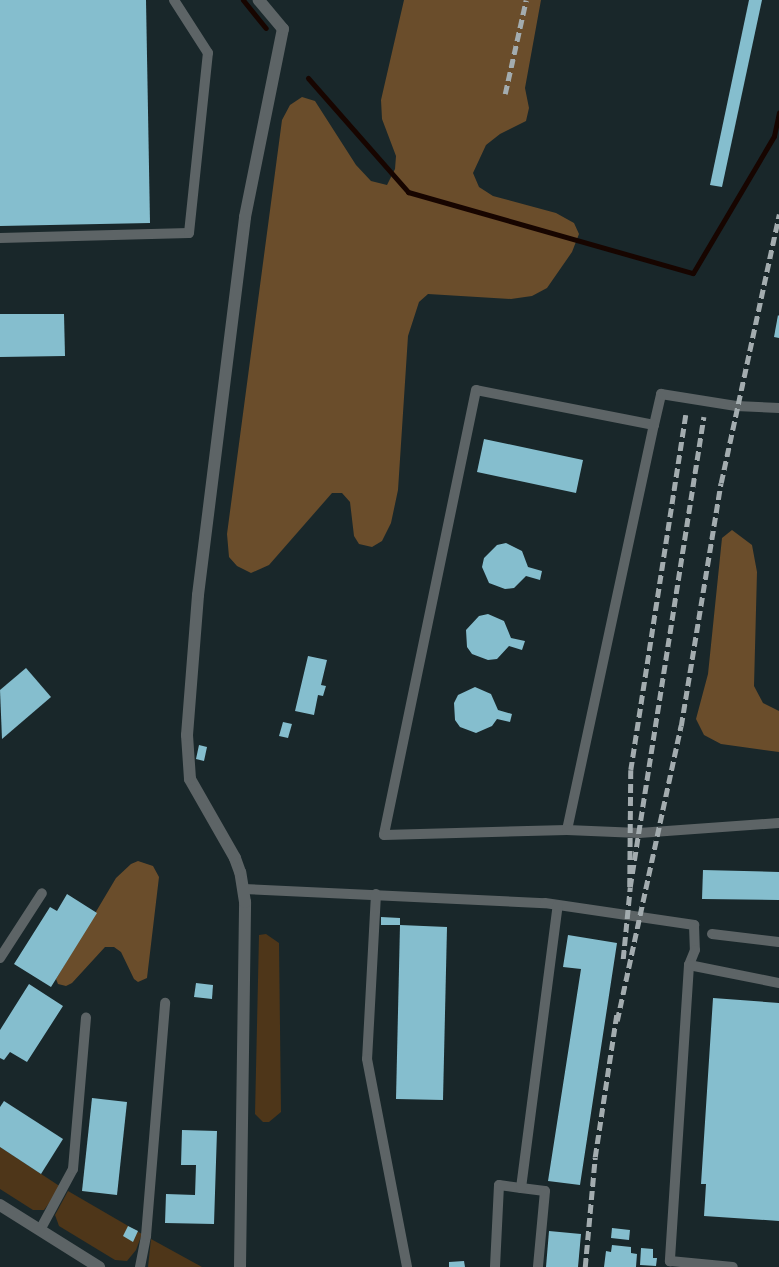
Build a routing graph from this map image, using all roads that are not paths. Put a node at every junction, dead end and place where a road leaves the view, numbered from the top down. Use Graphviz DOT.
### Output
graph roads {
  1 [pos="174,0"];
  2 [pos="259,0"];
  3 [pos="0,238"];
  4 [pos="779,408"];
  5 [pos="654,425"];
  6 [pos="779,823"];
  7 [pos="567,830"];
  8 [pos="243,889"];
  9 [pos="42,893"];
  10 [pos="376,894"];
  11 [pos="558,905"];
  12 [pos="712,934"];
  13 [pos="779,942"];
  14 [pos="0,958"];
  15 [pos="689,965"];
  16 [pos="779,983"];
  17 [pos="165,1003"];
  18 [pos="86,1018"];
  19 [pos="521,1188"];
  20 [pos="0,1205"];
  21 [pos="40,1230"];
  22 [pos="99,1267"];
  23 [pos="140,1267"];
  24 [pos="240,1267"];
  25 [pos="407,1267"];
  26 [pos="495,1267"];
  27 [pos="538,1267"];
  28 [pos="733,1267"];
  1 -- 3 [label="lane"];
  2 -- 8 [label="street"];
  4 -- 5 [label="lane"];
  5 -- 7 [label="lane"];
  5 -- 7 [label="lane"];
  6 -- 7 [label="lane"];
  8 -- 10 [label="lane"];
  8 -- 24 [label="street"];
  9 -- 14 [label="lane"];
  10 -- 11 [label="lane"];
  10 -- 25 [label="lane"];
  11 -- 15 [label="lane"];
  11 -- 19 [label="lane"];
  12 -- 13 [label="lane"];
  15 -- 16 [label="lane"];
  15 -- 28 [label="lane"];
  17 -- 23 [label="lane"];
  18 -- 21 [label="lane"];
  19 -- 26 [label="lane"];
  19 -- 27 [label="lane"];
  20 -- 21 [label="street"];
  21 -- 22 [label="street"];
}
